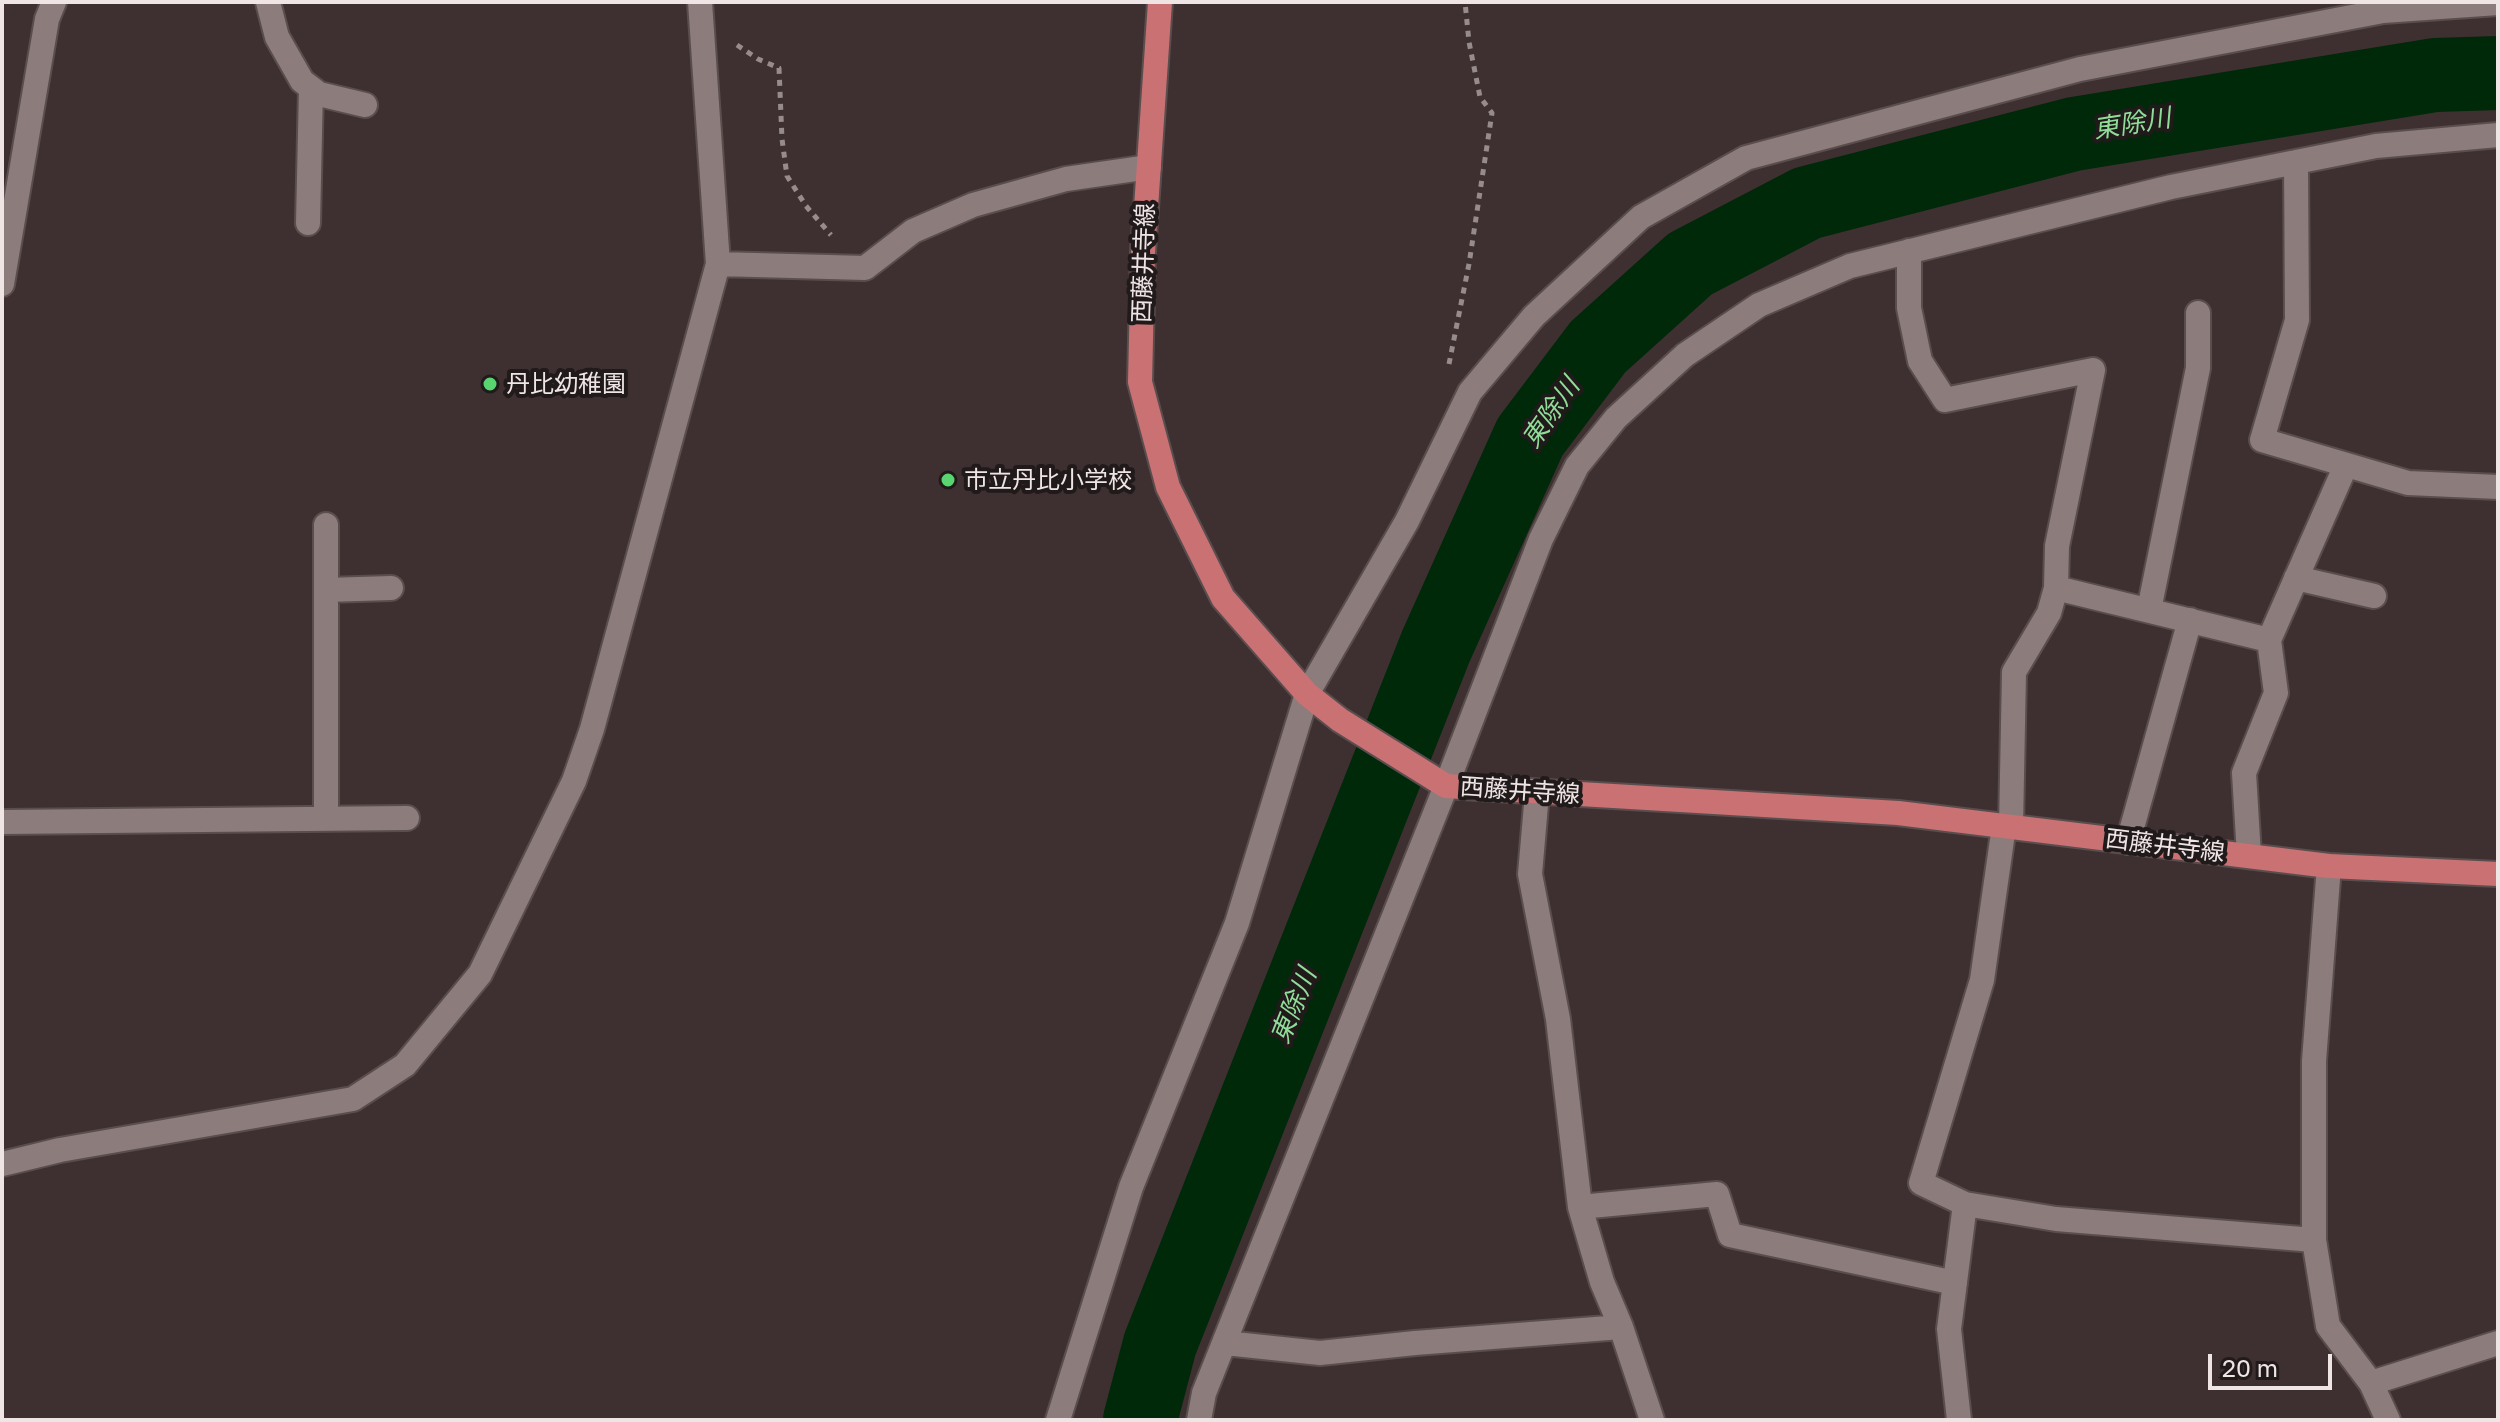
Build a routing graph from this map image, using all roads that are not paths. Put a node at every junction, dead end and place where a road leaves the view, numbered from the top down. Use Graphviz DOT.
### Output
graph roads {
  1 [pos="54,2"];
  2 [pos="268,2"];
  3 [pos="1160,2"];
  4 [pos="2498,3"];
  5 [pos="700,4"];
  6 [pos="311,88"];
  7 [pos="365,105"];
  8 [pos="2498,135"];
  9 [pos="2296,162"];
  10 [pos="1149,167"];
  11 [pos="308,223"];
  12 [pos="1909,251"];
  13 [pos="718,264"];
  14 [pos="2,284"];
  15 [pos="2198,313"];
  16 [pos="2346,465"];
  17 [pos="2498,487"];
  18 [pos="326,525"];
  19 [pos="2296,578"];
  20 [pos="391,588"];
  21 [pos="2056,588"];
  22 [pos="326,590"];
  23 [pos="2374,596"];
  24 [pos="2149,610"];
  25 [pos="2190,620"];
  26 [pos="2269,640"];
  27 [pos="1307,694"];
  28 [pos="1446,786"];
  29 [pos="1537,793"];
  30 [pos="407,818"];
  31 [pos="326,819"];
  32 [pos="2,822"];
  33 [pos="2008,826"];
  34 [pos="2128,842"];
  35 [pos="2249,856"];
  36 [pos="2329,866"];
  37 [pos="2498,874"];
  38 [pos="2,1164"];
  39 [pos="1965,1204"];
  40 [pos="1580,1207"];
  41 [pos="2314,1240"];
  42 [pos="1955,1283"];
  43 [pos="1621,1327"];
  44 [pos="1225,1343"];
  45 [pos="2498,1343"];
  46 [pos="2371,1383"];
  47 [pos="1058,1420"];
  48 [pos="1199,1420"];
  49 [pos="1652,1420"];
  50 [pos="1959,1420"];
  51 [pos="2388,1420"];
  1 -- 14 [label="street"];
  2 -- 6 [label="street"];
  3 -- 10 [label="main road, 西藤井寺線"];
  4 -- 27 [label="street"];
  5 -- 13 [label="street"];
  6 -- 7 [label="street"];
  6 -- 11 [label="street"];
  8 -- 9 [label="street"];
  9 -- 12 [label="street"];
  9 -- 16 [label="street"];
  10 -- 13 [label="street"];
  10 -- 27 [label="main road, 西藤井寺線"];
  12 -- 21 [label="street"];
  12 -- 28 [label="street"];
  13 -- 38 [label="street"];
  15 -- 24 [label="street"];
  16 -- 17 [label="street"];
  16 -- 19 [label="street"];
  18 -- 22 [label="street"];
  19 -- 23 [label="street"];
  19 -- 26 [label="street"];
  20 -- 22 [label="street"];
  21 -- 24 [label="street"];
  21 -- 33 [label="street"];
  22 -- 31 [label="street"];
  24 -- 25 [label="street"];
  25 -- 26 [label="street"];
  25 -- 34 [label="street"];
  26 -- 35 [label="street"];
  27 -- 28 [label="main road, 西藤井寺線"];
  27 -- 47 [label="street"];
  28 -- 29 [label="main road, 西藤井寺線"];
  28 -- 44 [label="street"];
  29 -- 33 [label="main road, 西藤井寺線"];
  29 -- 40 [label="street"];
  30 -- 31 [label="street"];
  31 -- 32 [label="street"];
  33 -- 34 [label="main road, 西藤井寺線"];
  33 -- 39 [label="street"];
  34 -- 35 [label="main road, 西藤井寺線"];
  35 -- 36 [label="main road, 西藤井寺線"];
  36 -- 37 [label="main road, 西藤井寺線"];
  36 -- 41 [label="street"];
  39 -- 41 [label="street"];
  39 -- 42 [label="street"];
  40 -- 42 [label="street"];
  40 -- 43 [label="street"];
  41 -- 46 [label="street"];
  42 -- 50 [label="street"];
  43 -- 44 [label="street"];
  43 -- 49 [label="street"];
  44 -- 48 [label="street"];
  45 -- 46 [label="street"];
  46 -- 51 [label="street"];
}
